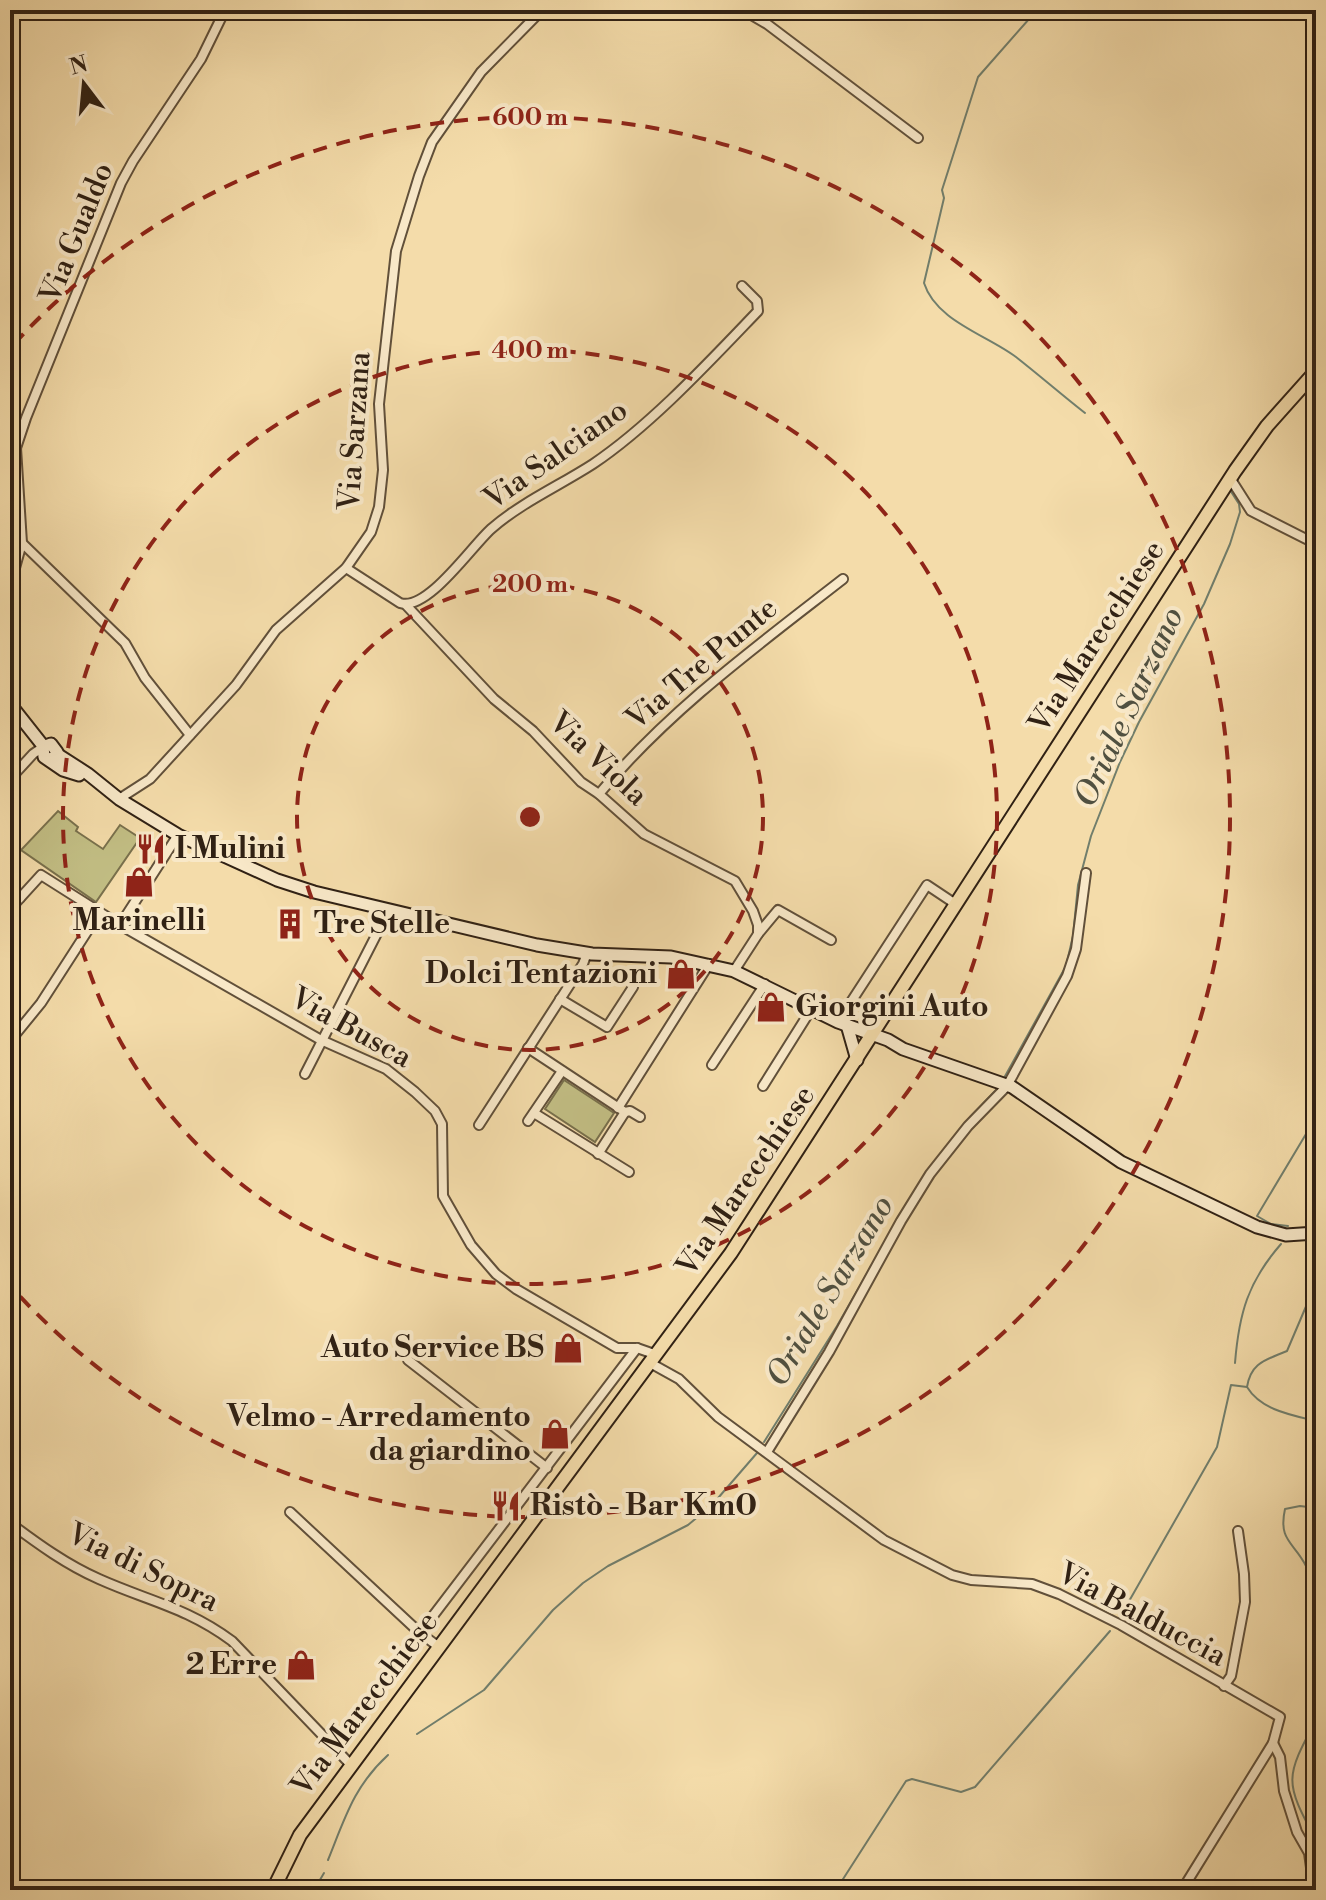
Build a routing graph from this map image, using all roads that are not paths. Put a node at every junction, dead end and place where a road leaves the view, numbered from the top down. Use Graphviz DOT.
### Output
graph roads {
  1 [pos="225,10"];
  2 [pos="542,10"];
  3 [pos="743,10"];
  4 [pos="918,138"];
  5 [pos="742,286"];
  6 [pos="1316,371"];
  7 [pos="1230,478"];
  8 [pos="22,543"];
  9 [pos="1316,544"];
  10 [pos="346,568"];
  11 [pos="843,579"];
  12 [pos="10,586"];
  13 [pos="406,605"];
  14 [pos="10,704"];
  15 [pos="190,735"];
  16 [pos="48,751"];
  17 [pos="10,779"];
  18 [pos="599,794"];
  19 [pos="119,799"];
  20 [pos="178,835"];
  21 [pos="1086,873"];
  22 [pos="10,889"];
  23 [pos="20,898"];
  24 [pos="957,905"];
  25 [pos="10,909"];
  26 [pos="389,910"];
  27 [pos="99,913"];
  28 [pos="120,925"];
  29 [pos="758,934"];
  30 [pos="831,940"];
  31 [pos="587,953"];
  32 [pos="709,964"];
  33 [pos="734,971"];
  34 [pos="765,984"];
  35 [pos="633,987"];
  36 [pos="560,999"];
  37 [pos="812,1008"];
  38 [pos="842,1023"];
  39 [pos="873,1034"];
  40 [pos="321,1040"];
  41 [pos="10,1041"];
  42 [pos="528,1048"];
  43 [pos="857,1060"];
  44 [pos="712,1065"];
  45 [pos="562,1071"];
  46 [pos="305,1074"];
  47 [pos="763,1086"];
  48 [pos="1007,1086"];
  49 [pos="622,1110"];
  50 [pos="640,1117"];
  51 [pos="479,1125"];
  52 [pos="598,1154"];
  53 [pos="629,1172"];
  54 [pos="1316,1233"];
  55 [pos="637,1348"];
  56 [pos="408,1360"];
  57 [pos="654,1360"];
  58 [pos="767,1452"];
  59 [pos="547,1468"];
  60 [pos="290,1512"];
  61 [pos="10,1523"];
  62 [pos="1238,1531"];
  63 [pos="420,1633"];
  64 [pos="439,1647"];
  65 [pos="1224,1686"];
  66 [pos="1273,1743"];
  67 [pos="351,1765"];
  68 [pos="273,1890"];
  69 [pos="1182,1890"];
  70 [pos="1314,1890"];
  1 -- 8 [label="street, Via Gualdo"];
  2 -- 10 [label="street, Via Sarzana"];
  3 -- 4 [label="street"];
  5 -- 13 [label="street, Via Salciano"];
  6 -- 7 [label="main road, Via Marecchiese"];
  7 -- 9 [label="street"];
  7 -- 24 [label="main road, Via Marecchiese"];
  8 -- 12 [label="street, Via Gualdo"];
  8 -- 15 [label="street"];
  10 -- 13 [label="street"];
  10 -- 15 [label="street, Via Sarzana"];
  11 -- 18 [label="street, Via Tre Punte"];
  13 -- 18 [label="street, Via Viola"];
  14 -- 16 [label="main road"];
  15 -- 19 [label="street, Via Sarzana"];
  16 -- 17 [label="street"];
  16 -- 19 [label="main road"];
  18 -- 29 [label="street, Via Viola"];
  19 -- 20 [label="main road"];
  20 -- 26 [label="main road"];
  20 -- 28 [label="street"];
  21 -- 48 [label="street"];
  22 -- 23 [label="street"];
  23 -- 25 [label="street"];
  23 -- 27 [label="street, Via Busca"];
  24 -- 38 [label="street"];
  24 -- 39 [label="main road, Via Marecchiese"];
  26 -- 31 [label="main road"];
  26 -- 40 [label="street"];
  27 -- 28 [label="street, Via Busca"];
  27 -- 41 [label="street"];
  28 -- 40 [label="street, Via Busca"];
  29 -- 30 [label="street"];
  29 -- 33 [label="street"];
  31 -- 32 [label="main road"];
  31 -- 36 [label="street"];
  32 -- 33 [label="main road"];
  32 -- 49 [label="street"];
  33 -- 34 [label="main road"];
  34 -- 37 [label="main road"];
  34 -- 44 [label="street"];
  35 -- 36 [label="street"];
  36 -- 42 [label="street"];
  37 -- 38 [label="main road"];
  37 -- 47 [label="street"];
  38 -- 39 [label="main road"];
  38 -- 43 [label="main road"];
  39 -- 43 [label="main road, Via Marecchiese"];
  39 -- 48 [label="main road"];
  40 -- 46 [label="street"];
  40 -- 55 [label="street, Via Busca"];
  42 -- 45 [label="street"];
  42 -- 51 [label="street"];
  43 -- 57 [label="main road, Via Marecchiese"];
  45 -- 49 [label="street"];
  45 -- 52 [label="street"];
  48 -- 54 [label="main road"];
  48 -- 58 [label="street"];
  49 -- 50 [label="street"];
  49 -- 52 [label="street"];
  52 -- 53 [label="street"];
  55 -- 57 [label="street, Via Busca"];
  55 -- 59 [label="street"];
  56 -- 59 [label="street"];
  57 -- 58 [label="street, Via Balduccia"];
  57 -- 64 [label="main road, Via Marecchiese"];
  58 -- 65 [label="street, Via Balduccia"];
  59 -- 63 [label="street"];
  60 -- 63 [label="street"];
  61 -- 67 [label="street, Via di Sopra"];
  62 -- 65 [label="street"];
  63 -- 64 [label="street"];
  64 -- 67 [label="main road, Via Marecchiese"];
  65 -- 66 [label="street, Via Balduccia"];
  66 -- 69 [label="street"];
  66 -- 70 [label="street"];
  67 -- 68 [label="main road, Via Marecchiese"];
}
